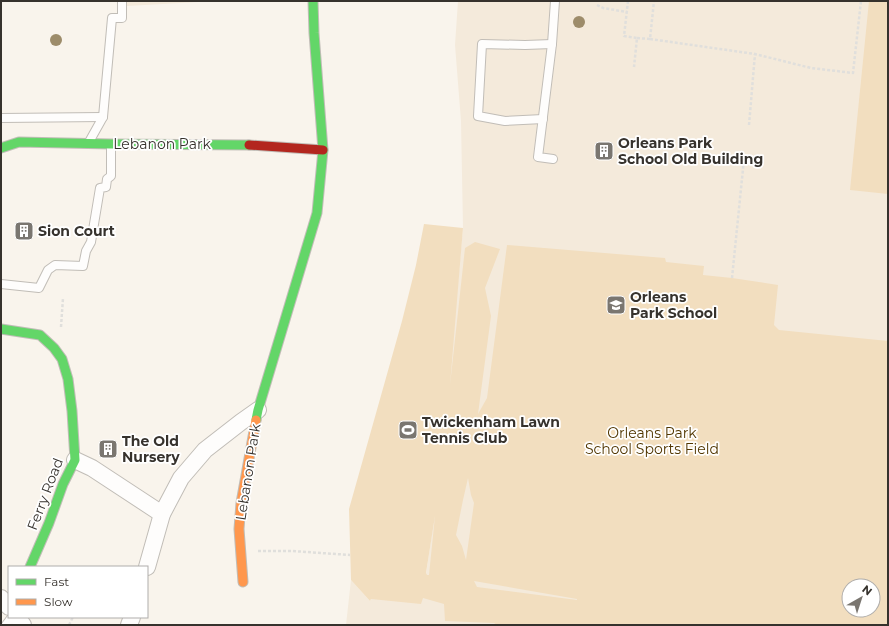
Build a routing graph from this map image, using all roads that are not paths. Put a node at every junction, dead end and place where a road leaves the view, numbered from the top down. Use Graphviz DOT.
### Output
graph roads {
  1 [pos="122,1"];
  2 [pos="314,1"];
  3 [pos="555,1"];
  4 [pos="552,44"];
  5 [pos="103,117"];
  6 [pos="1,118"];
  7 [pos="543,120"];
  8 [pos="88,143"];
  9 [pos="111,144"];
  10 [pos="1,148"];
  11 [pos="323,150"];
  12 [pos="553,159"];
  13 [pos="1,284"];
  14 [pos="1,329"];
  15 [pos="258,410"];
  16 [pos="75,460"];
  17 [pos="162,514"];
  18 [pos="30,566"];
  19 [pos="147,566"];
  20 [pos="242,582"];
  21 [pos="1,598"];
  22 [pos="8,607"];
  1 -- 5 [label="lane"];
  2 -- 11 [label="street, Lebanon Park"];
  3 -- 4 [label="lane"];
  4 -- 7 [label="lane"];
  4 -- 7 [label="lane"];
  5 -- 6 [label="lane"];
  5 -- 8 [label="lane"];
  7 -- 12 [label="lane"];
  8 -- 9 [label="street, Lebanon Park"];
  8 -- 10 [label="street, Lebanon Park"];
  9 -- 11 [label="street, Lebanon Park"];
  9 -- 13 [label="lane"];
  11 -- 15 [label="street, Lebanon Park"];
  14 -- 16 [label="street, Ferry Road"];
  15 -- 17 [label="street, Lebanon Park"];
  15 -- 20 [label="street, Lebanon Park"];
  16 -- 17 [label="street"];
  16 -- 18 [label="street, Ferry Road"];
  17 -- 19 [label="street, Lebanon Park"];
  21 -- 22 [label="street"];
}
